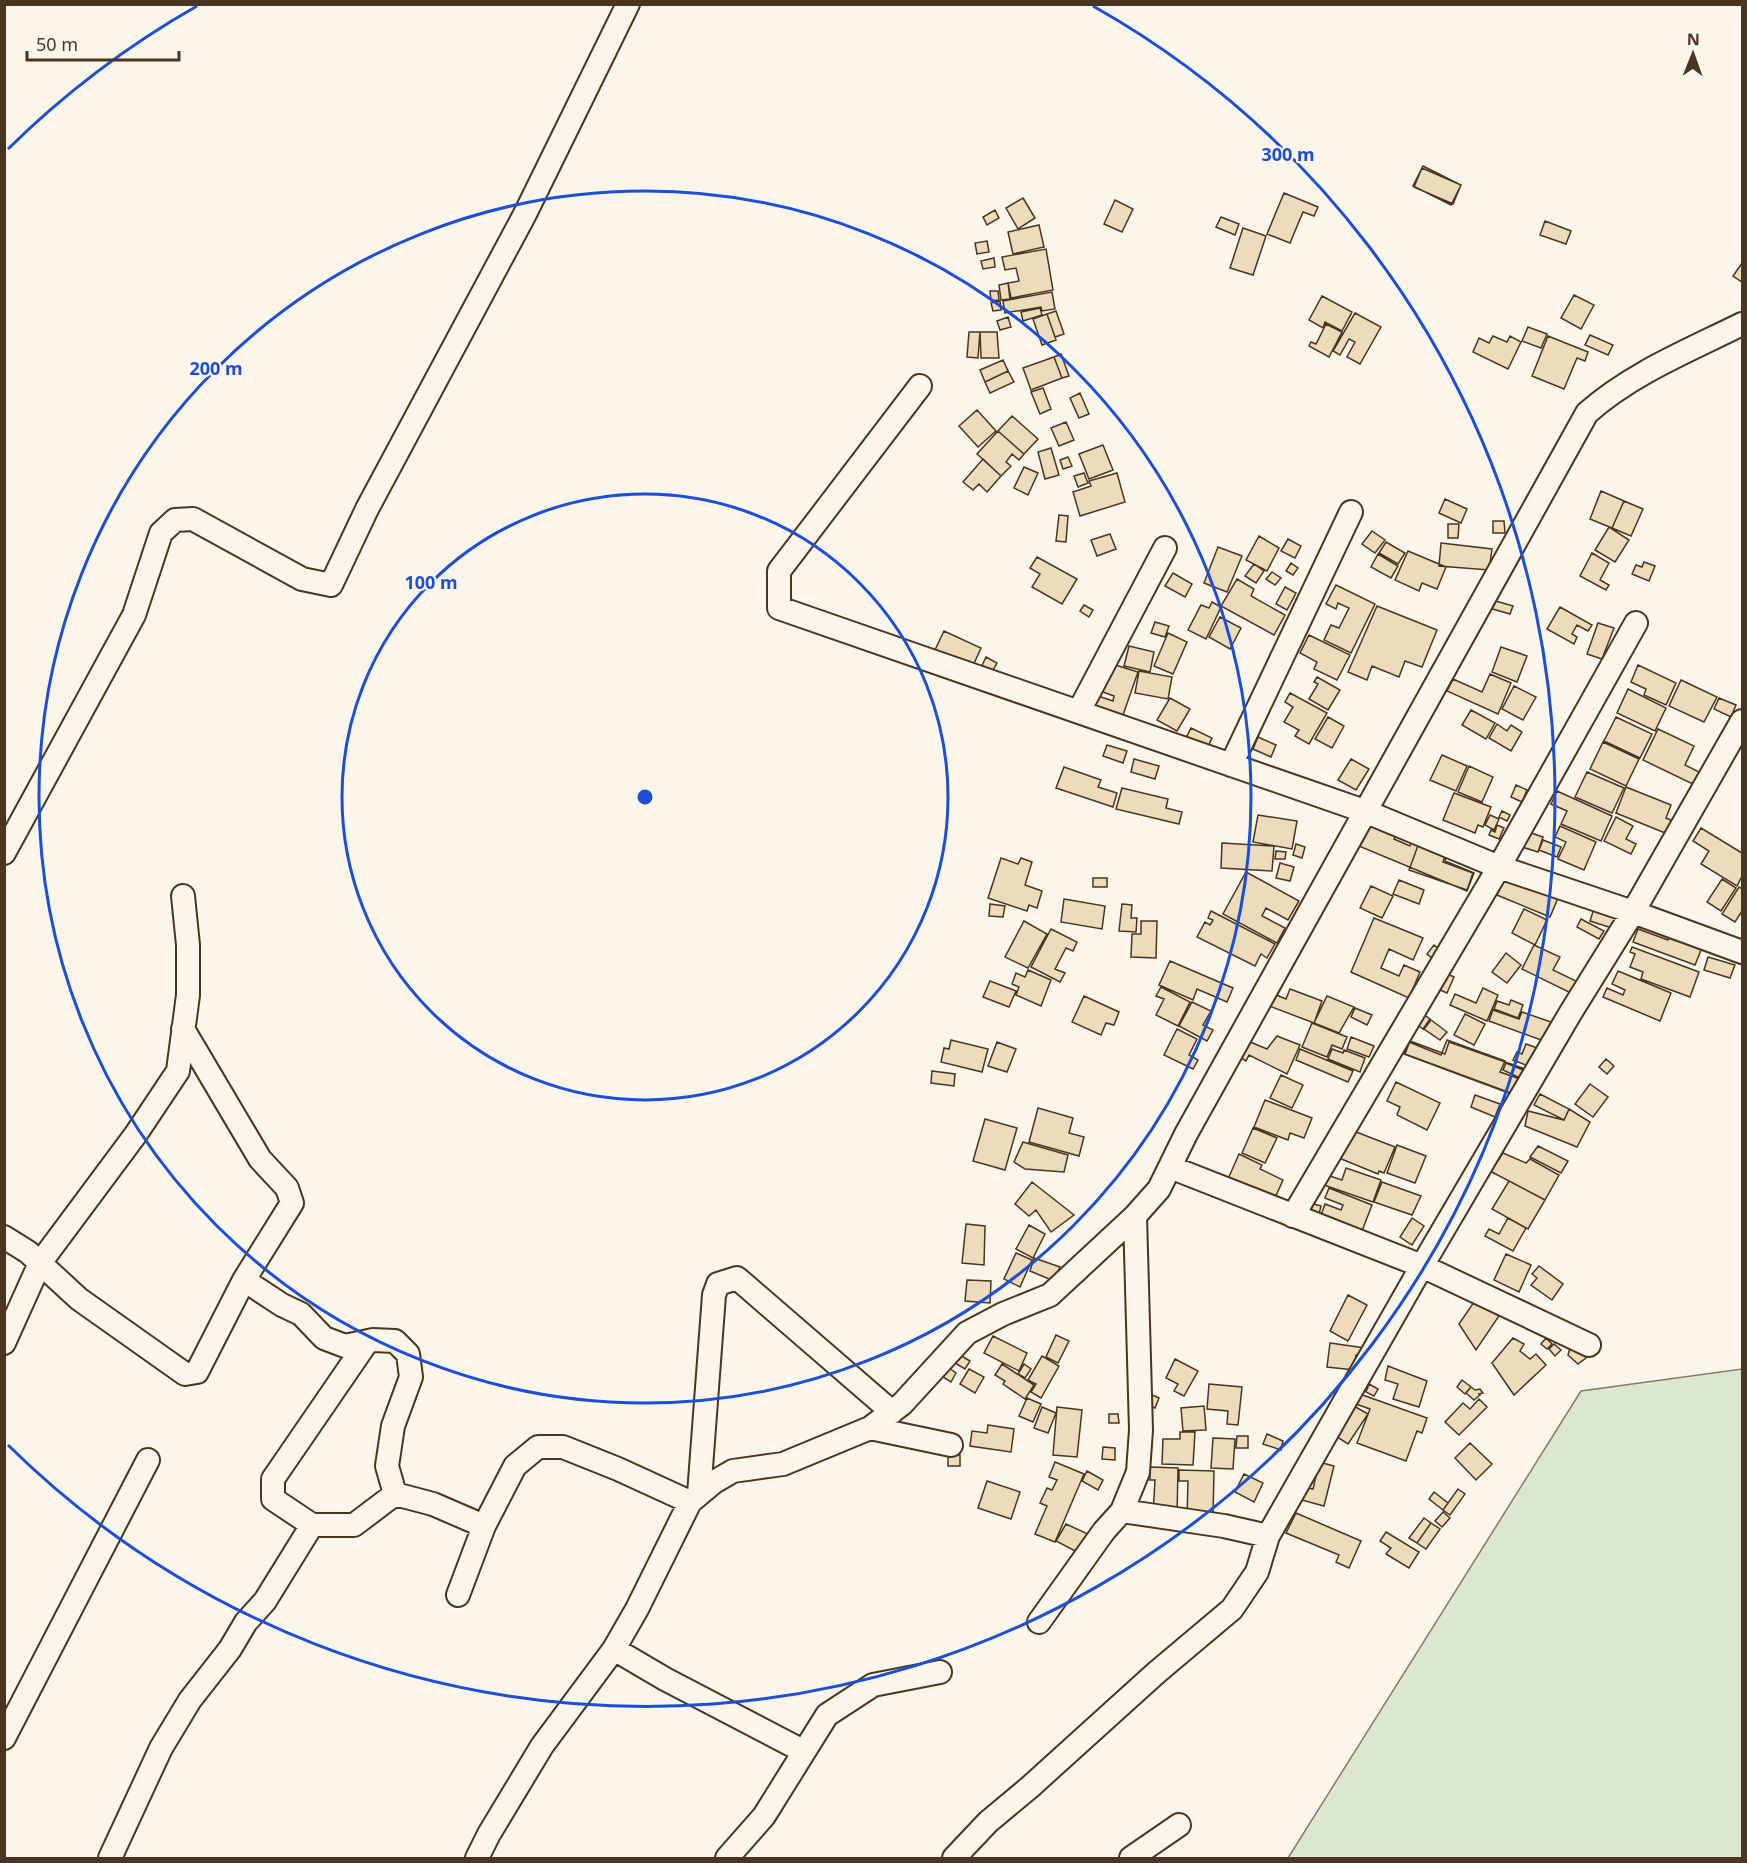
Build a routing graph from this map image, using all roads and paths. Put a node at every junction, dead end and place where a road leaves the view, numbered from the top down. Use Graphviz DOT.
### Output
graph roads {
  1 [pos="628,4"];
  2 [pos="1743,324"];
  3 [pos="920,386"];
  4 [pos="1352,512"];
  5 [pos="1166,548"];
  6 [pos="1636,623"];
  7 [pos="1079,711"];
  8 [pos="1743,721"];
  9 [pos="1231,765"];
  10 [pos="1367,812"];
  11 [pos="4,854"];
  12 [pos="1499,867"];
  13 [pos="183,896"];
  14 [pos="1633,912"];
  15 [pos="1743,952"];
  16 [pos="183,1029"];
  17 [pos="1170,1167"];
  18 [pos="1135,1216"];
  19 [pos="1293,1216"];
  20 [pos="4,1237"];
  21 [pos="40,1263"];
  22 [pos="1422,1266"];
  23 [pos="244,1280"];
  24 [pos="367,1341"];
  25 [pos="4,1343"];
  26 [pos="1589,1345"];
  27 [pos="892,1412"];
  28 [pos="870,1428"];
  29 [pos="951,1445"];
  30 [pos="148,1460"];
  31 [pos="395,1494"];
  32 [pos="695,1498"];
  33 [pos="1122,1511"];
  34 [pos="312,1526"];
  35 [pos="484,1527"];
  36 [pos="1268,1536"];
  37 [pos="458,1595"];
  38 [pos="1039,1622"];
  39 [pos="614,1649"];
  40 [pos="940,1672"];
  41 [pos="4,1738"];
  42 [pos="803,1752"];
  43 [pos="1179,1825"];
  44 [pos="110,1858"];
  45 [pos="477,1858"];
  46 [pos="727,1858"];
  47 [pos="954,1858"];
  48 [pos="1131,1858"];
  1 -- 11 [label="street"];
  2 -- 10 [label="street"];
  3 -- 7 [label="street"];
  4 -- 9 [label="street"];
  5 -- 7 [label="street"];
  6 -- 12 [label="street"];
  7 -- 9 [label="street"];
  8 -- 14 [label="street"];
  9 -- 10 [label="street"];
  10 -- 12 [label="street"];
  10 -- 17 [label="street"];
  12 -- 14 [label="street"];
  12 -- 19 [label="street"];
  13 -- 16 [label="street"];
  14 -- 15 [label="street"];
  14 -- 22 [label="street"];
  16 -- 21 [label="street"];
  16 -- 23 [label="street"];
  17 -- 18 [label="street"];
  17 -- 19 [label="street"];
  18 -- 27 [label="street"];
  18 -- 33 [label="street"];
  19 -- 22 [label="street"];
  20 -- 21 [label="street"];
  21 -- 23 [label="street"];
  21 -- 25 [label="street"];
  22 -- 26 [label="street"];
  22 -- 36 [label="street"];
  23 -- 24 [label="street"];
  24 -- 31 [label="street"];
  24 -- 34 [label="street"];
  27 -- 28 [label="street"];
  27 -- 32 [label="street"];
  28 -- 29 [label="street"];
  28 -- 32 [label="street"];
  30 -- 41 [label="street"];
  31 -- 34 [label="street"];
  31 -- 35 [label="street"];
  32 -- 35 [label="street"];
  32 -- 39 [label="street"];
  33 -- 36 [label="street"];
  33 -- 38 [label="street"];
  34 -- 44 [label="street"];
  35 -- 37 [label="street"];
  36 -- 47 [label="street"];
  39 -- 42 [label="street"];
  39 -- 45 [label="street"];
  40 -- 42 [label="street"];
  42 -- 46 [label="street"];
  43 -- 48 [label="street"];
}
